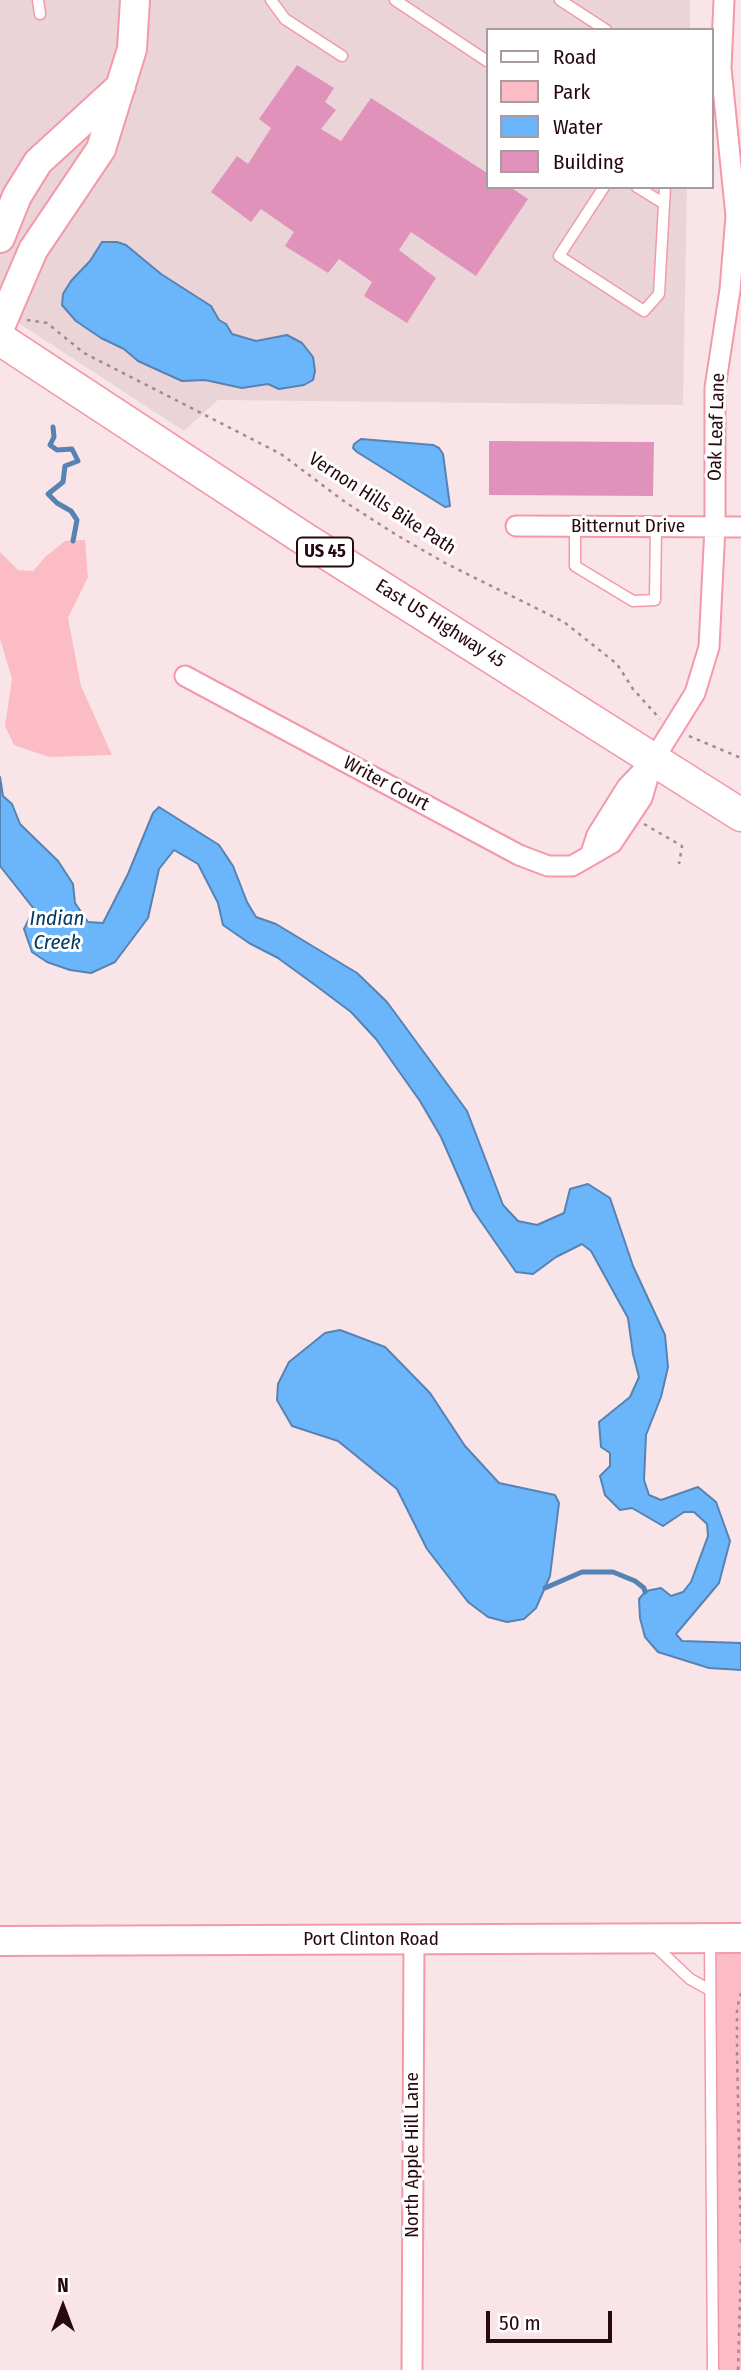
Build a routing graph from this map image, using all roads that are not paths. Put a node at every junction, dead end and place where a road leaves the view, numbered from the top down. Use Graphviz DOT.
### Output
graph roads {
  1 [pos="38,0"];
  2 [pos="135,0"];
  3 [pos="271,0"];
  4 [pos="395,0"];
  5 [pos="560,0"];
  6 [pos="724,0"];
  7 [pos="40,14"];
  8 [pos="603,28"];
  9 [pos="342,56"];
  10 [pos="486,60"];
  11 [pos="121,86"];
  12 [pos="735,131"];
  13 [pos="603,189"];
  14 [pos="640,189"];
  15 [pos="665,189"];
  16 [pos="663,204"];
  17 [pos="0,239"];
  18 [pos="735,290"];
  19 [pos="12,323"];
  20 [pos="0,339"];
  21 [pos="516,526"];
  22 [pos="575,526"];
  23 [pos="656,527"];
  24 [pos="715,527"];
  25 [pos="741,527"];
  26 [pos="185,676"];
  27 [pos="654,759"];
  28 [pos="741,815"];
  29 [pos="710,1938"];
  30 [pos="741,1938"];
  31 [pos="414,1940"];
  32 [pos="650,1940"];
  33 [pos="0,1941"];
  34 [pos="710,1990"];
  35 [pos="412,2370"];
  36 [pos="713,2370"];
  1 -- 7 [label="lane"];
  2 -- 11 [label="street"];
  3 -- 9 [label="lane"];
  4 -- 10 [label="lane"];
  5 -- 8 [label="lane"];
  6 -- 12 [label="street, Oak Leaf Lane"];
  11 -- 17 [label="street"];
  11 -- 19 [label="street"];
  12 -- 18 [label="street, Oak Leaf Lane"];
  13 -- 16 [label="lane"];
  14 -- 16 [label="lane"];
  15 -- 16 [label="lane"];
  18 -- 24 [label="street, Oak Leaf Lane"];
  20 -- 27 [label="main road, East US Highway 45 / US 45"];
  21 -- 22 [label="street, Bitternut Drive"];
  22 -- 23 [label="street, Bitternut Drive"];
  22 -- 23 [label="lane"];
  23 -- 24 [label="street, Bitternut Drive"];
  24 -- 25 [label="street, Bitternut Drive"];
  24 -- 27 [label="street, Oak Leaf Lane"];
  26 -- 27 [label="street, Writer Court"];
  27 -- 28 [label="main road, East US Highway 45 / US 45"];
  29 -- 30 [label="street, Port Clinton Road"];
  29 -- 32 [label="street, Port Clinton Road"];
  29 -- 34 [label="lane"];
  31 -- 32 [label="street, Port Clinton Road"];
  31 -- 33 [label="street, Port Clinton Road"];
  31 -- 35 [label="street, North Apple Hill Lane"];
  32 -- 34 [label="lane"];
  34 -- 36 [label="lane"];
}
